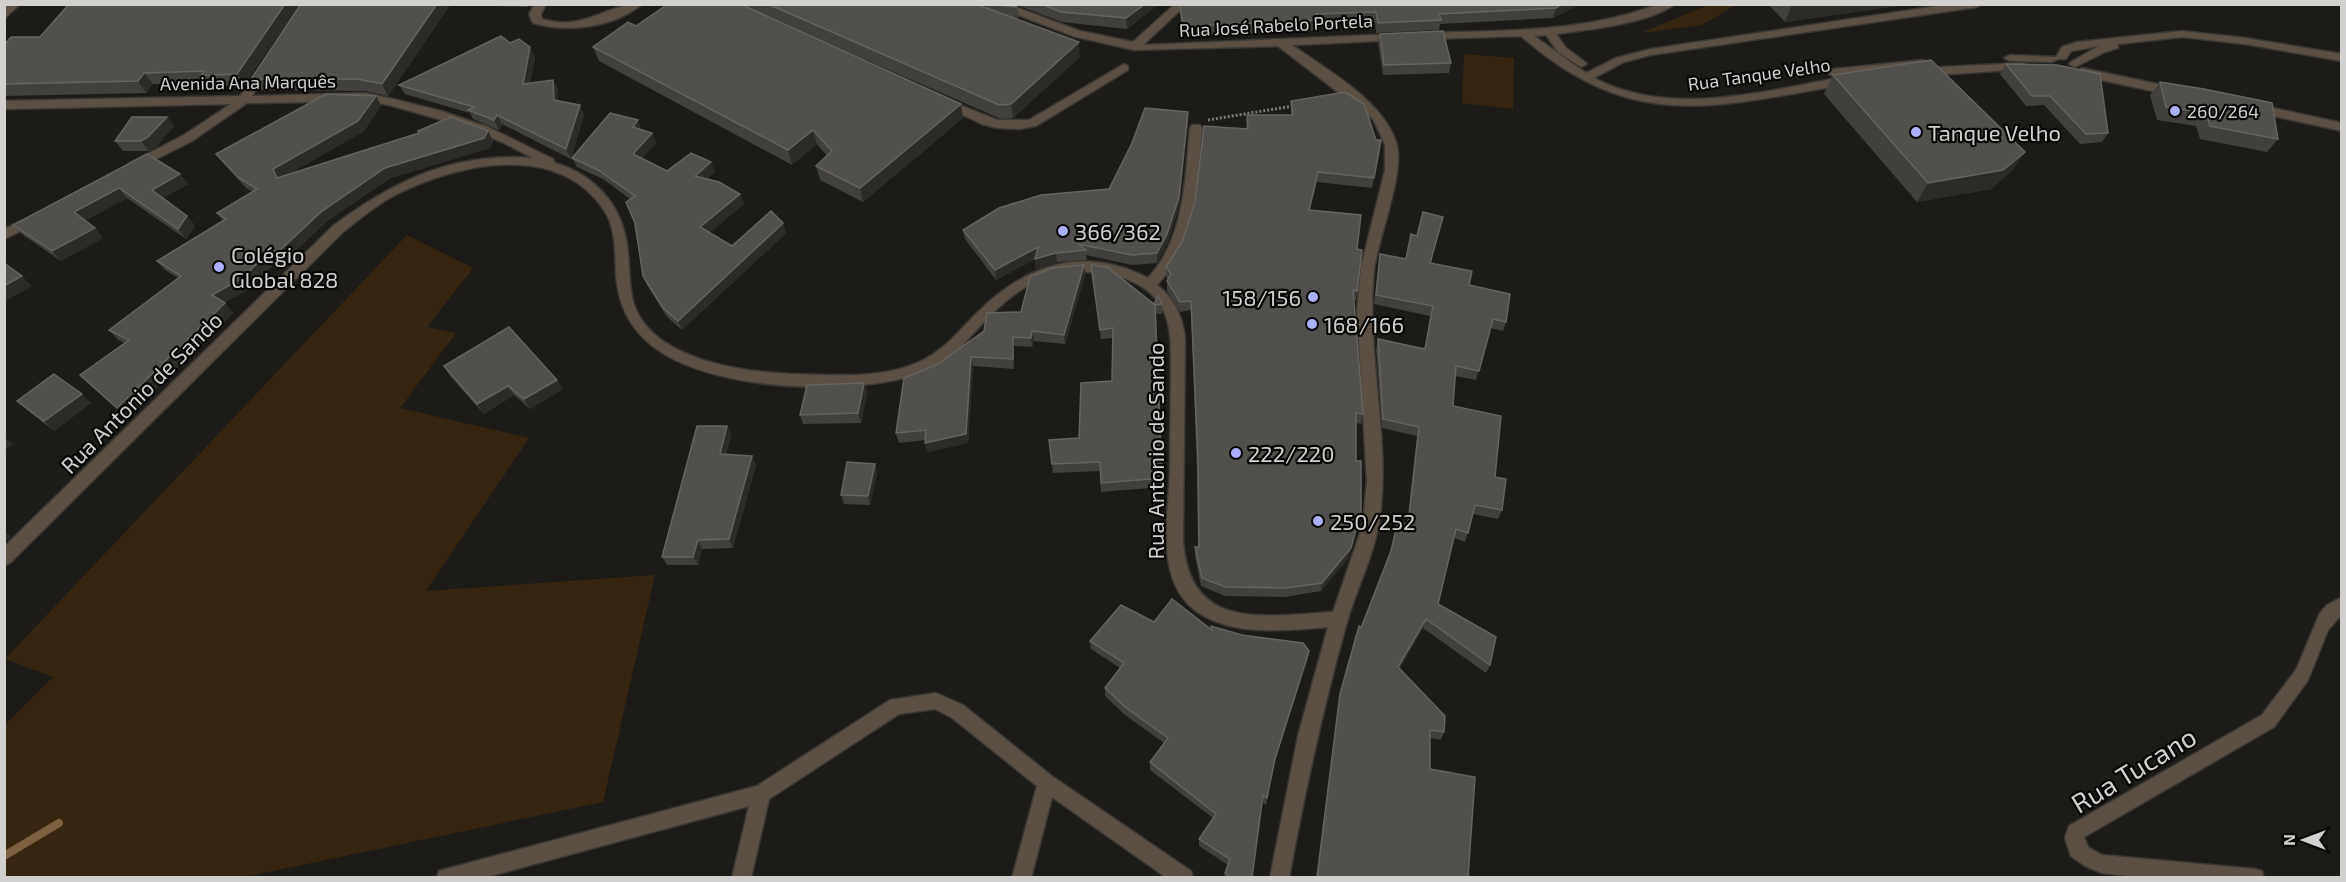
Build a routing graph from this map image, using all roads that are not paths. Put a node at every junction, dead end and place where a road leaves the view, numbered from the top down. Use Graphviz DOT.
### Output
graph roads {
  1 [pos="15,4"];
  2 [pos="541,4"];
  3 [pos="637,4"];
  4 [pos="995,4"];
  5 [pos="1182,4"];
  6 [pos="1670,4"];
  7 [pos="1977,4"];
  8 [pos="4,16"];
  9 [pos="1548,30"];
  10 [pos="1522,32"];
  11 [pos="2155,37"];
  12 [pos="1282,43"];
  13 [pos="1134,46"];
  14 [pos="2342,58"];
  15 [pos="2056,61"];
  16 [pos="269,62"];
  17 [pos="2074,67"];
  18 [pos="1124,68"];
  19 [pos="1590,75"];
  20 [pos="2187,94"];
  21 [pos="929,96"];
  22 [pos="243,101"];
  23 [pos="4,105"];
  24 [pos="2243,106"];
  25 [pos="1196,128"];
  26 [pos="2339,129"];
  27 [pos="552,164"];
  28 [pos="127,170"];
  29 [pos="46,213"];
  30 [pos="4,235"];
  31 [pos="1149,285"];
  32 [pos="4,558"];
  33 [pos="2342,604"];
  34 [pos="1339,619"];
  35 [pos="1047,783"];
  36 [pos="761,794"];
  37 [pos="476,874"];
  38 [pos="446,878"];
  39 [pos="741,878"];
  40 [pos="1021,878"];
  41 [pos="1184,878"];
  42 [pos="1279,878"];
  43 [pos="2255,878"];
  1 -- 8 [label="street"];
  2 -- 3 [label="street"];
  4 -- 13 [label="street, Rua José Rabelo Portela"];
  5 -- 13 [label="street"];
  6 -- 9 [label="street, Rua José Rabelo Portela"];
  7 -- 19 [label="street"];
  9 -- 10 [label="street, Rua José Rabelo Portela"];
  9 -- 19 [label="street, Rua Tanque Velho"];
  10 -- 12 [label="street, Rua José Rabelo Portela"];
  10 -- 19 [label="street, Rua Tanque Velho"];
  11 -- 14 [label="street"];
  11 -- 15 [label="street"];
  11 -- 17 [label="street"];
  12 -- 13 [label="street, Rua José Rabelo Portela"];
  12 -- 34 [label="street"];
  15 -- 17 [label="street, Rua Tanque Velho"];
  15 -- 19 [label="street, Rua Tanque Velho"];
  16 -- 22 [label="street"];
  17 -- 20 [label="street"];
  18 -- 21 [label="street"];
  22 -- 23 [label="street, Avenida Ana Marquês"];
  22 -- 27 [label="street, Avenida Ana Marquês"];
  22 -- 28 [label="street"];
  24 -- 26 [label="street"];
  25 -- 31 [label="street"];
  27 -- 31 [label="street, Rua Antonio de Sando"];
  27 -- 32 [label="street, Rua Antonio de Sando"];
  29 -- 30 [label="street"];
  31 -- 34 [label="street, Rua Antonio de Sando"];
  33 -- 43 [label="street, Rua Tucano"];
  34 -- 42 [label="street"];
  35 -- 36 [label="street"];
  35 -- 40 [label="street"];
  35 -- 41 [label="street"];
  36 -- 37 [label="street"];
  36 -- 39 [label="street"];
  37 -- 38 [label="street"];
}
